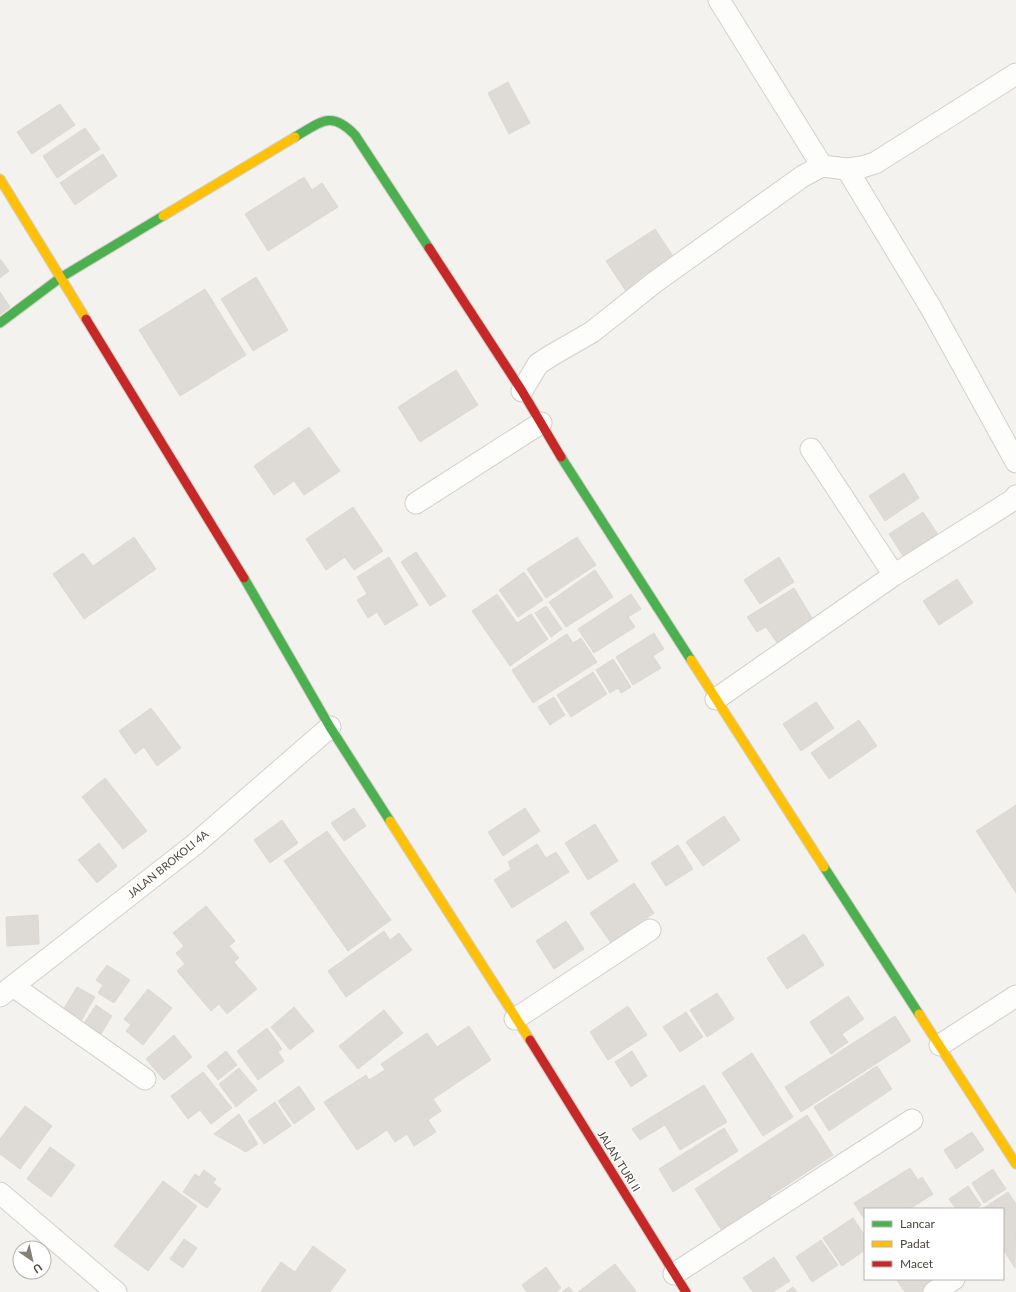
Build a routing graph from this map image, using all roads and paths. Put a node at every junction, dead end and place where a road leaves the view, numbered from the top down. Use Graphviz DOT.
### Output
graph roads {
  1 [pos="719,0"];
  2 [pos="1016,74"];
  3 [pos="822,166"];
  4 [pos="847,168"];
  5 [pos="0,179"];
  6 [pos="60,278"];
  7 [pos="0,323"];
  8 [pos="522,391"];
  9 [pos="541,423"];
  10 [pos="811,449"];
  11 [pos="1016,462"];
  12 [pos="1016,496"];
  13 [pos="416,503"];
  14 [pos="894,575"];
  15 [pos="716,699"];
  16 [pos="330,727"];
  17 [pos="650,930"];
  18 [pos="7,991"];
  19 [pos="1016,996"];
  20 [pos="515,1019"];
  21 [pos="940,1045"];
  22 [pos="145,1079"];
  23 [pos="912,1120"];
  24 [pos="1016,1164"];
  25 [pos="0,1193"];
  26 [pos="674,1274"];
  27 [pos="952,1280"];
  28 [pos="116,1292"];
  29 [pos="686,1292"];
  30 [pos="934,1292"];
  1 -- 3 [label="street"];
  2 -- 4 [label="street"];
  3 -- 4 [label="street"];
  3 -- 8 [label="street"];
  4 -- 11 [label="street"];
  5 -- 6 [label="street, JALAN TURI II"];
  6 -- 7 [label="street"];
  6 -- 8 [label="street"];
  6 -- 16 [label="street, JALAN TURI II"];
  8 -- 9 [label="street"];
  9 -- 13 [label="street"];
  9 -- 15 [label="street"];
  10 -- 14 [label="street"];
  12 -- 14 [label="street"];
  14 -- 15 [label="street"];
  15 -- 21 [label="street"];
  16 -- 18 [label="street, JALAN BROKOLI 4A"];
  16 -- 20 [label="street, JALAN TURI II"];
  17 -- 20 [label="street"];
  18 -- 22 [label="street"];
  19 -- 21 [label="street"];
  20 -- 26 [label="street, JALAN TURI II"];
  21 -- 24 [label="street"];
  23 -- 26 [label="street"];
  25 -- 28 [label="street"];
  26 -- 29 [label="street, JALAN TURI II"];
  27 -- 30 [label="street"];
}
